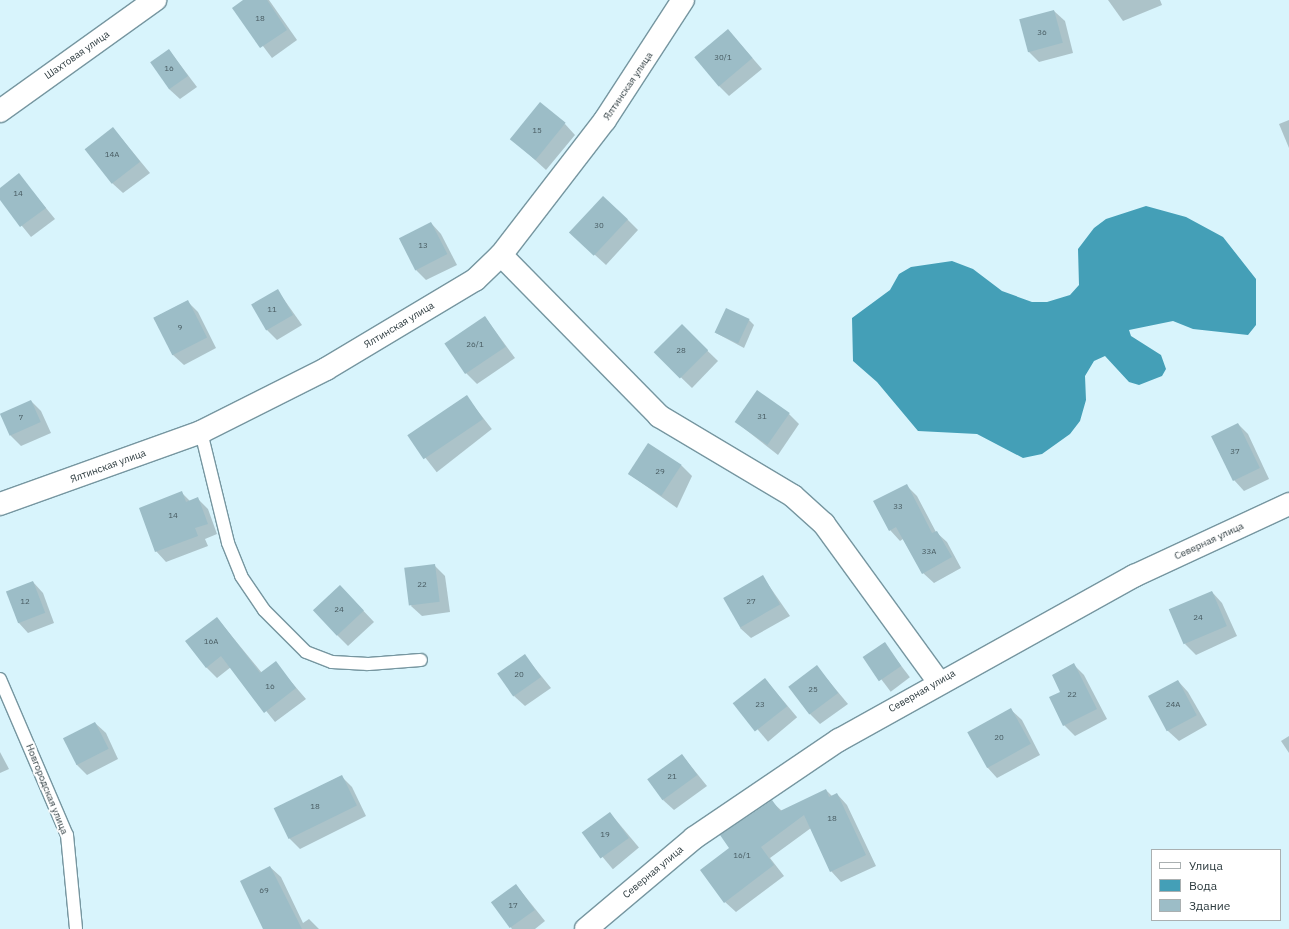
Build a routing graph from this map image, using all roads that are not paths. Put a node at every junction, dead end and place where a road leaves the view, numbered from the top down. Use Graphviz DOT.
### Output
graph roads {
  1 [pos="155,0"];
  2 [pos="683,0"];
  3 [pos="0,111"];
  4 [pos="501,256"];
  5 [pos="201,432"];
  6 [pos="0,504"];
  7 [pos="1289,504"];
  8 [pos="421,660"];
  9 [pos="0,679"];
  10 [pos="938,682"];
  11 [pos="76,929"];
  12 [pos="586,929"];
  1 -- 3 [label="street, Шахтовая улица"];
  2 -- 4 [label="street, Ялтинская улица"];
  4 -- 5 [label="street, Ялтинская улица"];
  4 -- 10 [label="street"];
  5 -- 6 [label="street, Ялтинская улица"];
  5 -- 8 [label="lane"];
  7 -- 10 [label="street, Северная улица"];
  9 -- 11 [label="lane, Новгородская улица"];
  10 -- 12 [label="street, Северная улица"];
}
